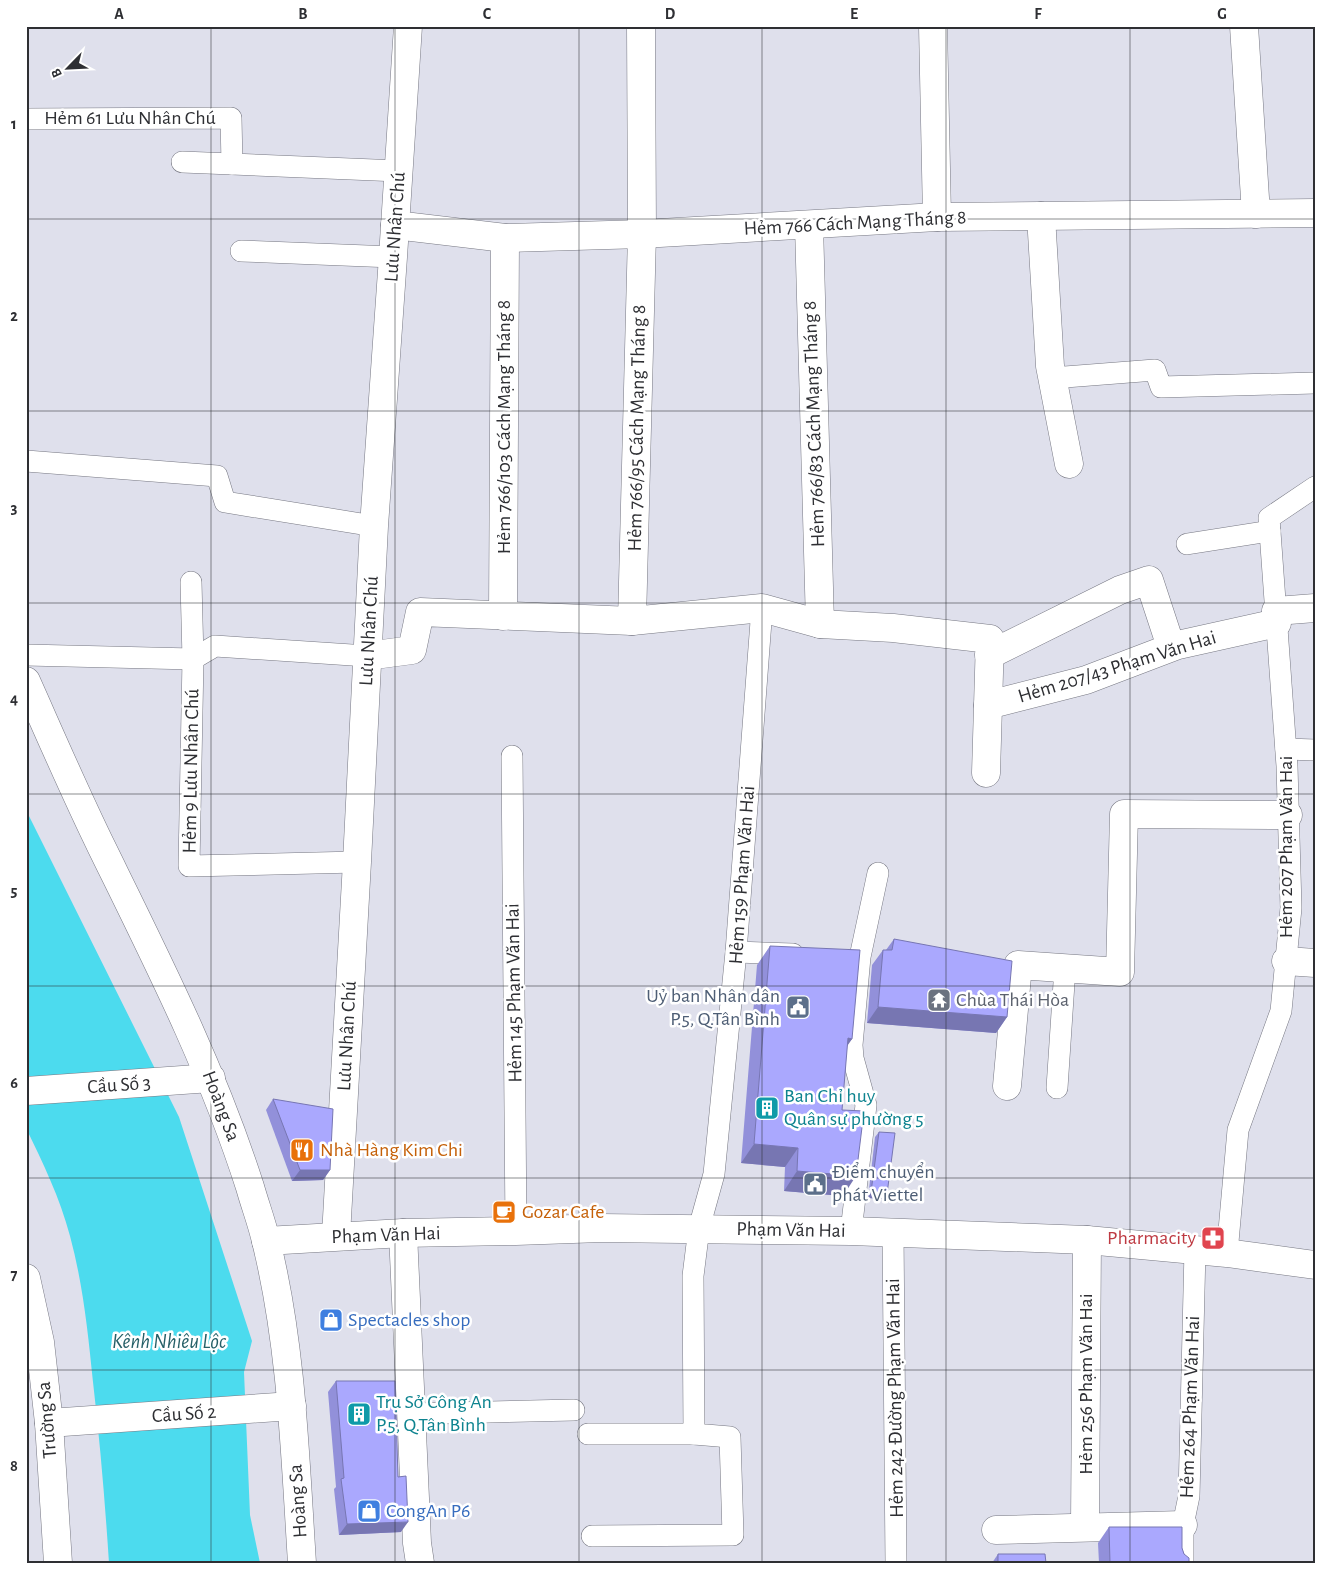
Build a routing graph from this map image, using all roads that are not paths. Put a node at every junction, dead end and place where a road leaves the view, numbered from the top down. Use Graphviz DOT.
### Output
graph roads {
  1 [pos="408,26"];
  2 [pos="641,26"];
  3 [pos="933,26"];
  4 [pos="1244,26"];
  5 [pos="26,119"];
  6 [pos="182,162"];
  7 [pos="232,164"];
  8 [pos="399,171"];
  9 [pos="1256,214"];
  10 [pos="1315,214"];
  11 [pos="1041,216"];
  12 [pos="937,217"];
  13 [pos="809,225"];
  14 [pos="396,226"];
  15 [pos="642,234"];
  16 [pos="506,238"];
  17 [pos="241,251"];
  18 [pos="393,257"];
  19 [pos="1052,378"];
  20 [pos="1315,383"];
  21 [pos="26,461"];
  22 [pos="1069,464"];
  23 [pos="1315,487"];
  24 [pos="374,526"];
  25 [pos="1270,531"];
  26 [pos="1187,544"];
  27 [pos="192,582"];
  28 [pos="762,608"];
  29 [pos="1315,608"];
  30 [pos="503,616"];
  31 [pos="1276,617"];
  32 [pos="632,622"];
  33 [pos="820,624"];
  34 [pos="1170,647"];
  35 [pos="26,655"];
  36 [pos="367,656"];
  37 [pos="989,656"];
  38 [pos="193,659"];
  39 [pos="26,681"];
  40 [pos="988,705"];
  41 [pos="1286,749"];
  42 [pos="1315,750"];
  43 [pos="512,756"];
  44 [pos="986,773"];
  45 [pos="1288,815"];
  46 [pos="357,862"];
  47 [pos="878,873"];
  48 [pos="736,952"];
  49 [pos="812,955"];
  50 [pos="1286,961"];
  51 [pos="1315,963"];
  52 [pos="1065,968"];
  53 [pos="211,1078"];
  54 [pos="1008,1086"];
  55 [pos="1057,1088"];
  56 [pos="26,1091"];
  57 [pos="699,1228"];
  58 [pos="516,1231"];
  59 [pos="851,1231"];
  60 [pos="893,1232"];
  61 [pos="403,1233"];
  62 [pos="336,1236"];
  63 [pos="1087,1240"];
  64 [pos="266,1241"];
  65 [pos="1195,1250"];
  66 [pos="1227,1253"];
  67 [pos="1315,1265"];
  68 [pos="26,1278"];
  69 [pos="292,1406"];
  70 [pos="574,1410"];
  71 [pos="411,1414"];
  72 [pos="49,1423"];
  73 [pos="588,1434"];
  74 [pos="694,1434"];
  75 [pos="1184,1526"];
  76 [pos="1085,1528"];
  77 [pos="996,1530"];
  78 [pos="592,1536"];
  79 [pos="58,1563"];
  80 [pos="302,1563"];
  81 [pos="420,1563"];
  82 [pos="896,1563"];
  83 [pos="1184,1563"];
  1 -- 8 [label="street, Lưu Nhân Chú"];
  2 -- 15 [label="street, Hẻm 766/95 Cách Mạng Tháng 8"];
  3 -- 12 [label="street"];
  4 -- 9 [label="street"];
  5 -- 7 [label="lane, Hẻm 61 Lưu Nhân Chú"];
  6 -- 7 [label="lane"];
  7 -- 8 [label="lane"];
  8 -- 14 [label="street, Lưu Nhân Chú"];
  9 -- 10 [label="street, Hẻm 766 Cách Mạng Tháng 8"];
  9 -- 11 [label="street, Hẻm 766 Cách Mạng Tháng 8"];
  11 -- 12 [label="street, Hẻm 766 Cách Mạng Tháng 8"];
  11 -- 19 [label="street"];
  12 -- 13 [label="street, Hẻm 766 Cách Mạng Tháng 8"];
  13 -- 15 [label="street, Hẻm 766 Cách Mạng Tháng 8"];
  13 -- 33 [label="street, Hẻm 766/83 Cách Mạng Tháng 8"];
  14 -- 16 [label="street, Hẻm 766 Cách Mạng Tháng 8"];
  14 -- 18 [label="street, Lưu Nhân Chú"];
  15 -- 16 [label="street, Hẻm 766 Cách Mạng Tháng 8"];
  15 -- 32 [label="street, Hẻm 766/95 Cách Mạng Tháng 8"];
  16 -- 30 [label="street, Hẻm 766/103 Cách Mạng Tháng 8"];
  17 -- 18 [label="lane"];
  18 -- 24 [label="street, Lưu Nhân Chú"];
  19 -- 20 [label="lane"];
  19 -- 22 [label="street"];
  21 -- 24 [label="lane"];
  23 -- 25 [label="lane, Hẻm 207 Phạm Văn Hai"];
  24 -- 36 [label="street, Lưu Nhân Chú"];
  25 -- 26 [label="lane"];
  25 -- 31 [label="lane, Hẻm 207 Phạm Văn Hai"];
  27 -- 38 [label="lane"];
  28 -- 32 [label="street"];
  28 -- 33 [label="street"];
  28 -- 48 [label="lane, Hẻm 159 Phạm Văn Hai"];
  29 -- 31 [label="street, Hẻm 207/43 Phạm Văn Hai"];
  30 -- 32 [label="street"];
  30 -- 36 [label="street"];
  31 -- 34 [label="street, Hẻm 207/43 Phạm Văn Hai"];
  31 -- 41 [label="lane, Hẻm 207 Phạm Văn Hai"];
  33 -- 37 [label="street"];
  34 -- 37 [label="street"];
  34 -- 40 [label="street, Hẻm 207/43 Phạm Văn Hai"];
  35 -- 38 [label="lane"];
  36 -- 38 [label="lane"];
  36 -- 46 [label="street, Lưu Nhân Chú"];
  37 -- 40 [label="street"];
  38 -- 46 [label="lane, Hẻm 9 Lưu Nhân Chú"];
  39 -- 53 [label="street, Hoàng Sa"];
  40 -- 44 [label="street"];
  41 -- 42 [label="lane"];
  41 -- 45 [label="lane, Hẻm 207 Phạm Văn Hai"];
  43 -- 58 [label="lane, Hẻm 145 Phạm Văn Hai"];
  45 -- 50 [label="lane, Hẻm 207 Phạm Văn Hai"];
  45 -- 52 [label="street"];
  46 -- 62 [label="street, Lưu Nhân Chú"];
  47 -- 59 [label="lane"];
  48 -- 49 [label="lane"];
  48 -- 57 [label="lane, Hẻm 159 Phạm Văn Hai"];
  50 -- 51 [label="street"];
  50 -- 66 [label="lane, Hẻm 207 Phạm Văn Hai"];
  52 -- 54 [label="street"];
  52 -- 55 [label="lane"];
  53 -- 56 [label="street, Cầu Số 3"];
  53 -- 64 [label="street, Hoàng Sa"];
  57 -- 58 [label="street, Phạm Văn Hai"];
  57 -- 59 [label="street, Phạm Văn Hai"];
  57 -- 74 [label="lane, Hẻm 159 Phạm Văn Hai"];
  58 -- 61 [label="street, Phạm Văn Hai"];
  59 -- 60 [label="street, Phạm Văn Hai"];
  60 -- 63 [label="street, Phạm Văn Hai"];
  60 -- 82 [label="lane, Hẻm 242 Đường Phạm Văn Hai"];
  61 -- 62 [label="street, Phạm Văn Hai"];
  61 -- 71 [label="street"];
  62 -- 64 [label="street, Phạm Văn Hai"];
  63 -- 65 [label="street, Phạm Văn Hai"];
  63 -- 76 [label="street, Hẻm 256 Phạm Văn Hai"];
  64 -- 69 [label="street, Hoàng Sa"];
  65 -- 66 [label="street, Phạm Văn Hai"];
  65 -- 75 [label="lane, Hẻm 264 Phạm Văn Hai"];
  66 -- 67 [label="street, Phạm Văn Hai"];
  68 -- 72 [label="street, Trường Sa"];
  69 -- 72 [label="street, Cầu Số 2"];
  69 -- 80 [label="street, Hoàng Sa"];
  70 -- 71 [label="lane"];
  71 -- 81 [label="street"];
  72 -- 79 [label="street, Trường Sa"];
  73 -- 74 [label="lane"];
  74 -- 78 [label="lane"];
  75 -- 76 [label="street"];
  75 -- 83 [label="lane, Hẻm 264 Phạm Văn Hai"];
  76 -- 77 [label="street"];
}
